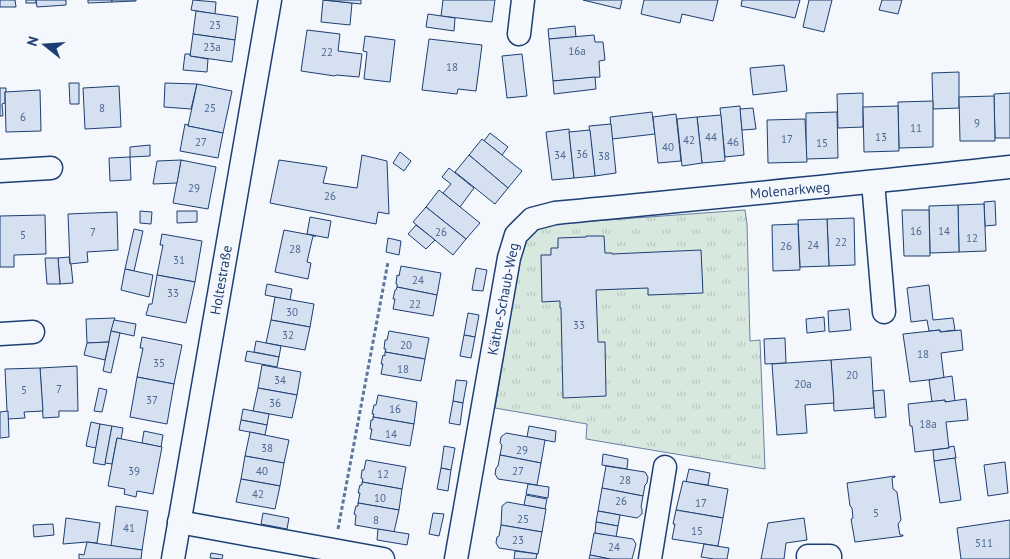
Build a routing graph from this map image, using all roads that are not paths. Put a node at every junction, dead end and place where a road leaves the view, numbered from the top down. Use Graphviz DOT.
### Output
graph roads {
  1 [pos="270,0"];
  2 [pos="523,0"];
  3 [pos="519,34"];
  4 [pos="1010,167"];
  5 [pos="51,168"];
  6 [pos="0,171"];
  7 [pos="873,182"];
  8 [pos="708,197"];
  9 [pos="884,312"];
  10 [pos="33,332"];
  11 [pos="0,334"];
  12 [pos="665,467"];
  13 [pos="180,522"];
  14 [pos="173,559"];
  15 [pos="383,559"];
  16 [pos="456,559"];
  17 [pos="650,559"];
  1 -- 13 [label="street, Holtestraße"];
  2 -- 3 [label="street"];
  4 -- 7 [label="street, Molenarkweg"];
  5 -- 6 [label="street"];
  7 -- 8 [label="street, Molenarkweg"];
  7 -- 9 [label="street"];
  8 -- 16 [label="street, Käthe-Schaub-Weg"];
  10 -- 11 [label="street"];
  12 -- 17 [label="street"];
  13 -- 14 [label="street, Holtestraße"];
  13 -- 15 [label="street"];
}
